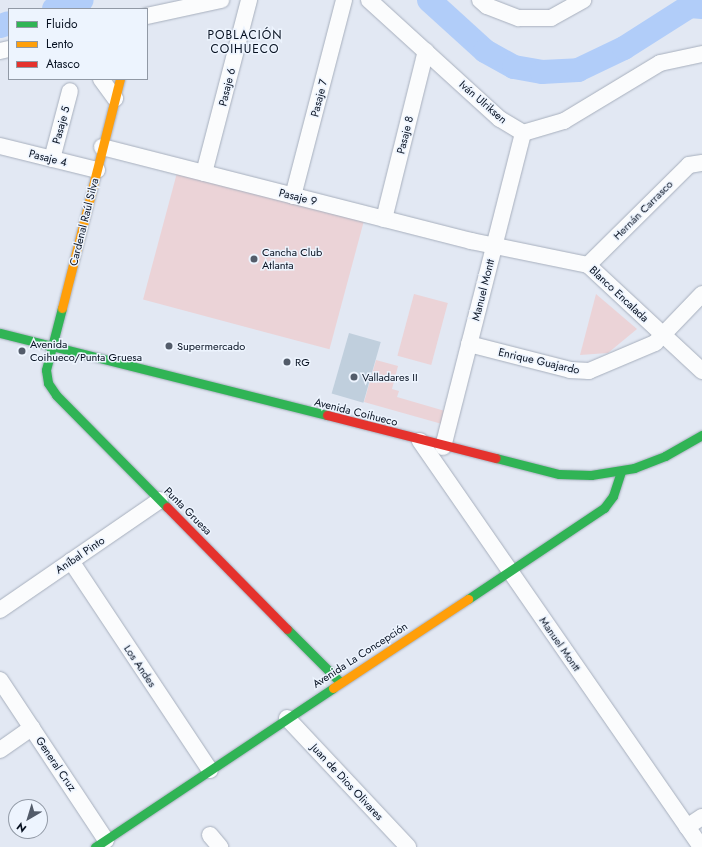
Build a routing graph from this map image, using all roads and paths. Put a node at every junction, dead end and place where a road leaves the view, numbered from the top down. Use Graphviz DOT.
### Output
graph roads {
  1 [pos="221,0"];
  2 [pos="249,0"];
  3 [pos="344,0"];
  4 [pos="370,0"];
  5 [pos="480,0"];
  6 [pos="583,0"];
  7 [pos="148,16"];
  8 [pos="426,51"];
  9 [pos="702,54"];
  10 [pos="103,80"];
  11 [pos="120,80"];
  12 [pos="70,91"];
  13 [pos="115,98"];
  14 [pos="523,133"];
  15 [pos="0,146"];
  16 [pos="102,147"];
  17 [pos="52,159"];
  18 [pos="702,163"];
  19 [pos="96,170"];
  20 [pos="204,173"];
  21 [pos="293,196"];
  22 [pos="384,219"];
  23 [pos="495,244"];
  24 [pos="588,265"];
  25 [pos="702,294"];
  26 [pos="0,333"];
  27 [pos="663,336"];
  28 [pos="469,344"];
  29 [pos="52,347"];
  30 [pos="702,371"];
  31 [pos="702,435"];
  32 [pos="420,441"];
  33 [pos="443,447"];
  34 [pos="621,471"];
  35 [pos="160,500"];
  36 [pos="71,561"];
  37 [pos="509,572"];
  38 [pos="0,610"];
  39 [pos="0,680"];
  40 [pos="340,682"];
  41 [pos="287,718"];
  42 [pos="32,728"];
  43 [pos="0,750"];
  44 [pos="210,770"];
  45 [pos="702,817"];
  46 [pos="687,827"];
  47 [pos="104,845"];
  48 [pos="408,847"];
  49 [pos="701,847"];
  1 -- 7 [label="street"];
  2 -- 20 [label="street, Pasaje 6"];
  3 -- 21 [label="street, Pasaje 7"];
  4 -- 8 [label="street, Iván Ulriksen"];
  5 -- 6 [label="street"];
  8 -- 14 [label="street, Iván Ulriksen"];
  8 -- 22 [label="street, Pasaje 8"];
  9 -- 14 [label="street"];
  10 -- 13 [label="street"];
  11 -- 13 [label="street, Cardenal Raúl Silva"];
  12 -- 17 [label="street, Pasaje 5"];
  13 -- 16 [label="street, Cardenal Raúl Silva"];
  14 -- 23 [label="street, Manuel Montt"];
  15 -- 17 [label="street, Pasaje 4"];
  16 -- 19 [label="street, Cardenal Raúl Silva"];
  16 -- 20 [label="street, Pasaje 9"];
  17 -- 19 [label="street, Pasaje 4"];
  18 -- 24 [label="street, Hernán Carrasco"];
  19 -- 29 [label="street, Cardenal Raúl Silva"];
  20 -- 21 [label="street, Pasaje 9"];
  21 -- 22 [label="street, Pasaje 9"];
  22 -- 23 [label="street, Pasaje 9"];
  23 -- 24 [label="street, Blanco Encalada"];
  23 -- 28 [label="street, Manuel Montt"];
  24 -- 27 [label="street, Blanco Encalada"];
  25 -- 27 [label="street, Enrique Guajardo"];
  26 -- 29 [label="street, Avenida Coihueco"];
  27 -- 28 [label="street, Enrique Guajardo"];
  27 -- 30 [label="street, Blanco Encalada"];
  28 -- 33 [label="street, Manuel Montt"];
  29 -- 32 [label="street, Avenida Coihueco"];
  29 -- 35 [label="street, Punta Gruesa"];
  31 -- 34 [label="street, Avenida Coihueco"];
  32 -- 33 [label="street, Avenida Coihueco"];
  32 -- 37 [label="street, Manuel Montt"];
  33 -- 34 [label="street, Avenida Coihueco"];
  34 -- 37 [label="street, Avenida La Concepción"];
  35 -- 36 [label="street, Aníbal Pinto"];
  35 -- 40 [label="street, Punta Gruesa"];
  36 -- 38 [label="street, Aníbal Pinto"];
  36 -- 44 [label="street, Los Andes"];
  37 -- 40 [label="street, Avenida La Concepción"];
  37 -- 46 [label="street, Manuel Montt"];
  39 -- 42 [label="street, General Cruz"];
  40 -- 41 [label="street, Avenida La Concepción"];
  41 -- 44 [label="street, Avenida La Concepción"];
  41 -- 48 [label="street, Juan de Dios Olivares"];
  42 -- 43 [label="street"];
  42 -- 47 [label="street, General Cruz"];
  44 -- 47 [label="street, Avenida La Concepción"];
  45 -- 46 [label="street"];
  46 -- 49 [label="street, Manuel Montt"];
}
